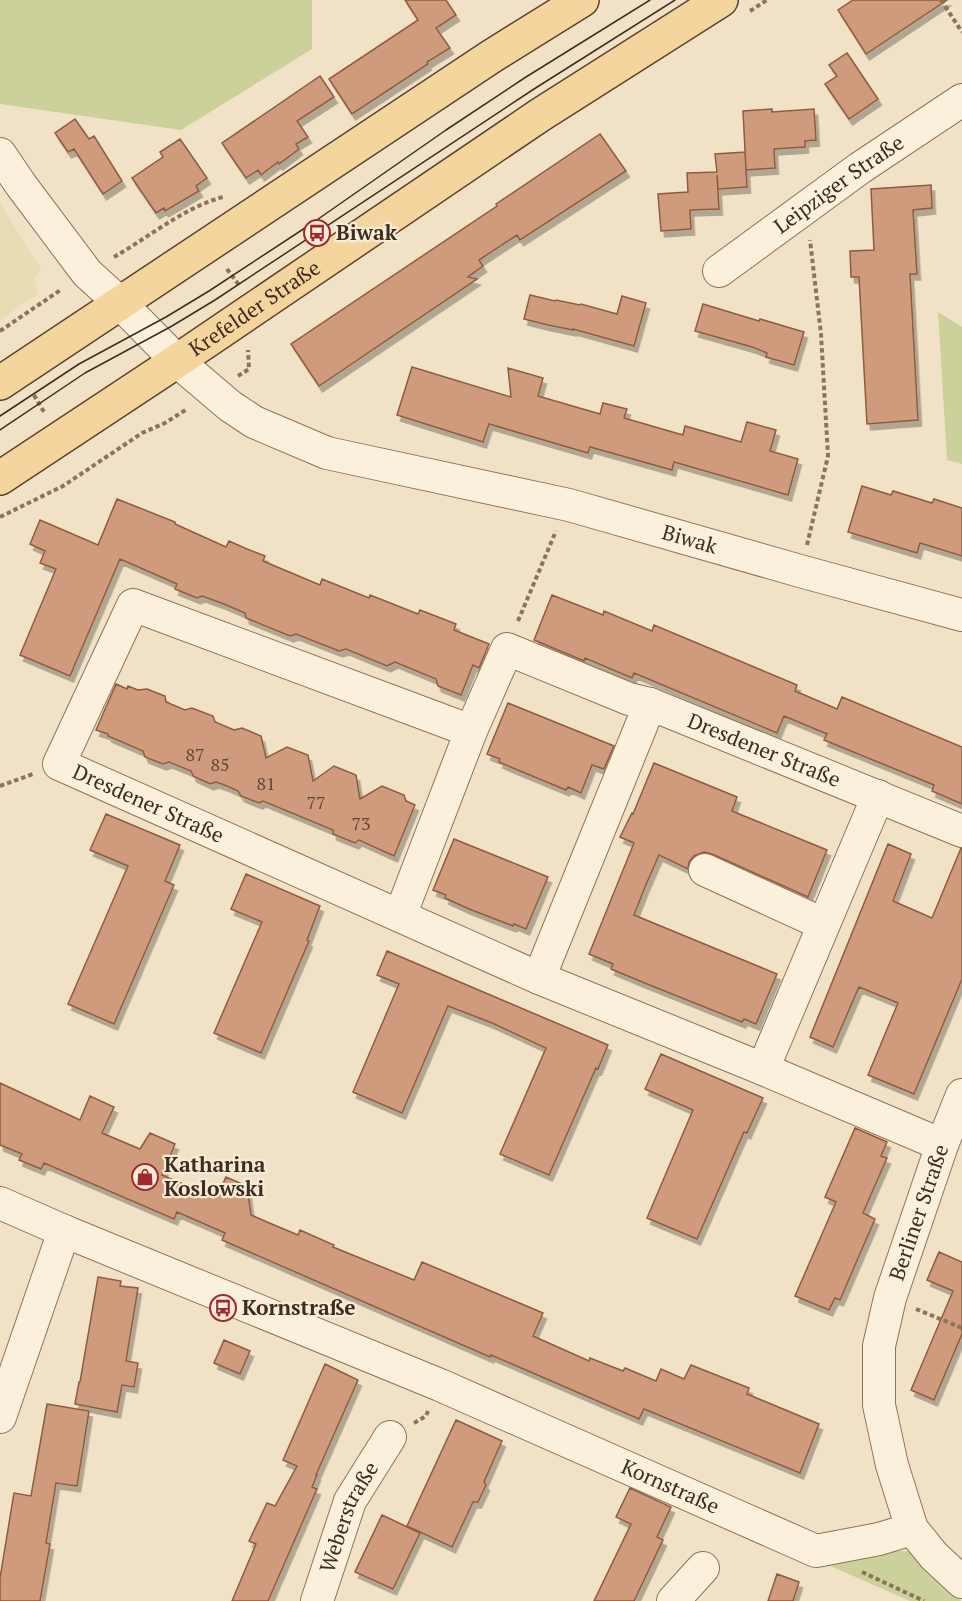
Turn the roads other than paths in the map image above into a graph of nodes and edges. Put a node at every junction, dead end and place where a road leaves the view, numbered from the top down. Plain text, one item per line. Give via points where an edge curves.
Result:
1 (582, 0) edge
2 (721, 0) edge
3 (962, 100) edge
4 (0, 154) edge
5 (719, 271) dead end
6 (120, 303) junction
7 (177, 361) junction
8 (9, 377) edge
9 (0, 478) edge
10 (962, 615) edge
11 (650, 704) junction
12 (471, 731) junction
13 (878, 796) junction
14 (962, 831) edge
15 (705, 870) dead end
16 (400, 916) junction
17 (823, 924) junction
18 (539, 978) junction
19 (764, 1069) junction
20 (962, 1095) edge
21 (942, 1145) junction
22 (0, 1203) edge
23 (64, 1231) junction
24 (0, 1417) edge
25 (390, 1437) road end
26 (912, 1529) junction
27 (703, 1568) dead end
28 (962, 1582) edge
29 (317, 1601) edge
30 (673, 1601) edge

1 - 6 main road
2 - 7 main road, Krefelder Straße via 540,115
3 - 5 street, Leipziger Straße via 860,168
4 - 6 street, Biwak via 87,273
6 - 7 street, Biwak
6 - 8 main road
7 - 9 main road, Krefelder Straße
7 - 10 street, Biwak via 254,422 327,453 569,505
11 - 12 street, Dresdener Straße via 507,649
11 - 13 street, Dresdener Straße
11 - 18 street
12 - 16 street
12 - 16 street, Dresdener Straße via 133,605 59,764
13 - 14 street, Dresdener Straße
13 - 17 street
15 - 17 street
16 - 18 street, Dresdener Straße
17 - 19 street
18 - 19 street, Dresdener Straße
19 - 21 street, Dresdener Straße
20 - 21 street, Berliner Straße
21 - 26 street, Berliner Straße via 890,1298 879,1346 879,1405
22 - 23 street, Kornstraße
23 - 24 street
23 - 26 street, Kornstraße via 440,1385 816,1551
25 - 29 street, Weberstraße via 350,1501
26 - 28 street
27 - 30 street

